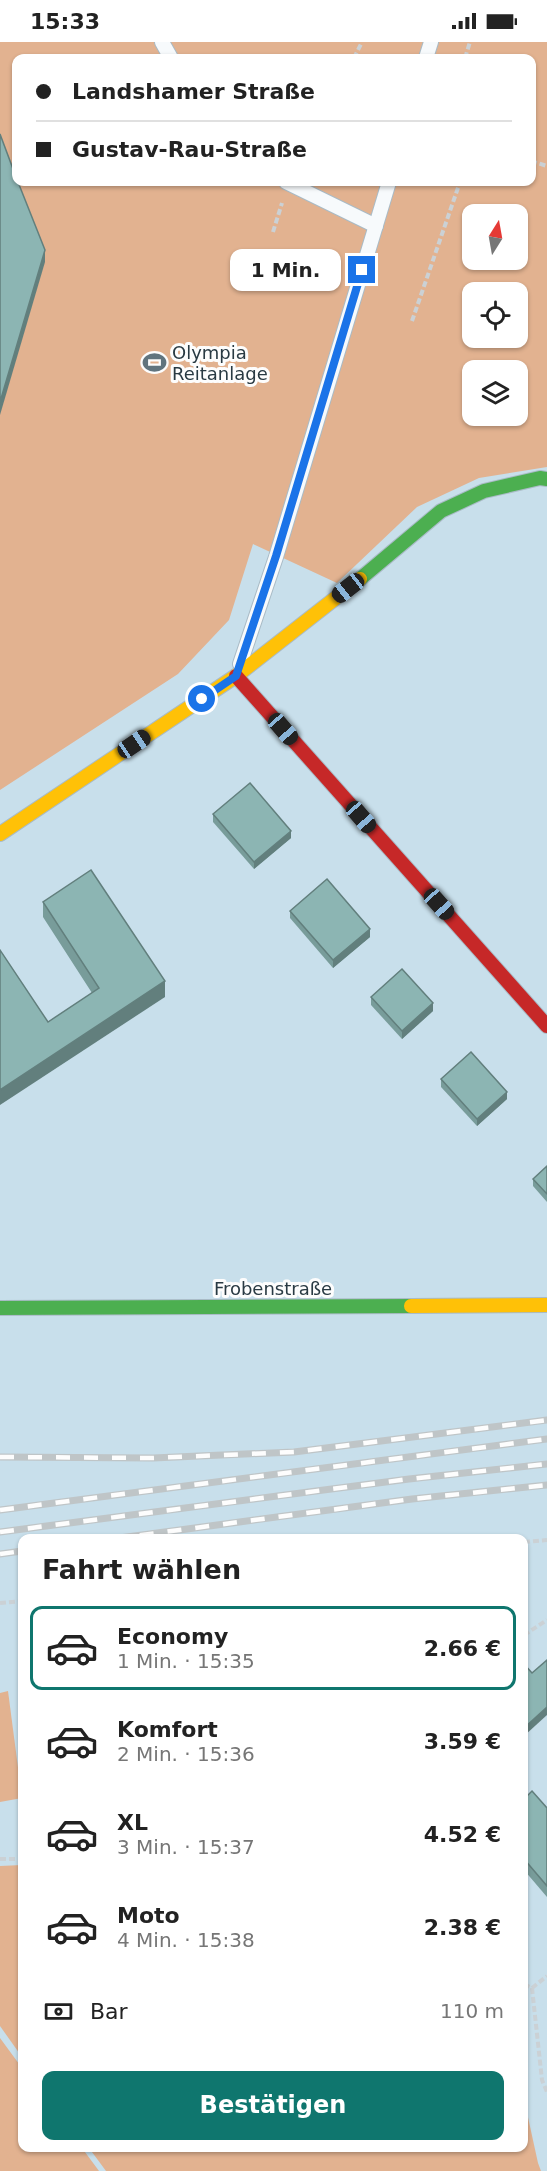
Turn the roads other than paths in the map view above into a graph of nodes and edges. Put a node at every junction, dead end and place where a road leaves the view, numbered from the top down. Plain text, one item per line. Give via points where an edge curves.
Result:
1 (296, 186) edge
2 (388, 186) edge
3 (376, 226) junction
4 (547, 479) edge
5 (236, 676) junction
6 (0, 834) edge
7 (547, 1026) edge
8 (547, 1305) edge
9 (0, 1308) edge

1 - 3 lane
2 - 3 lane
3 - 5 lane
4 - 5 street via 484,491 441,511
5 - 6 street
5 - 7 street
8 - 9 street, Frobenstraße

